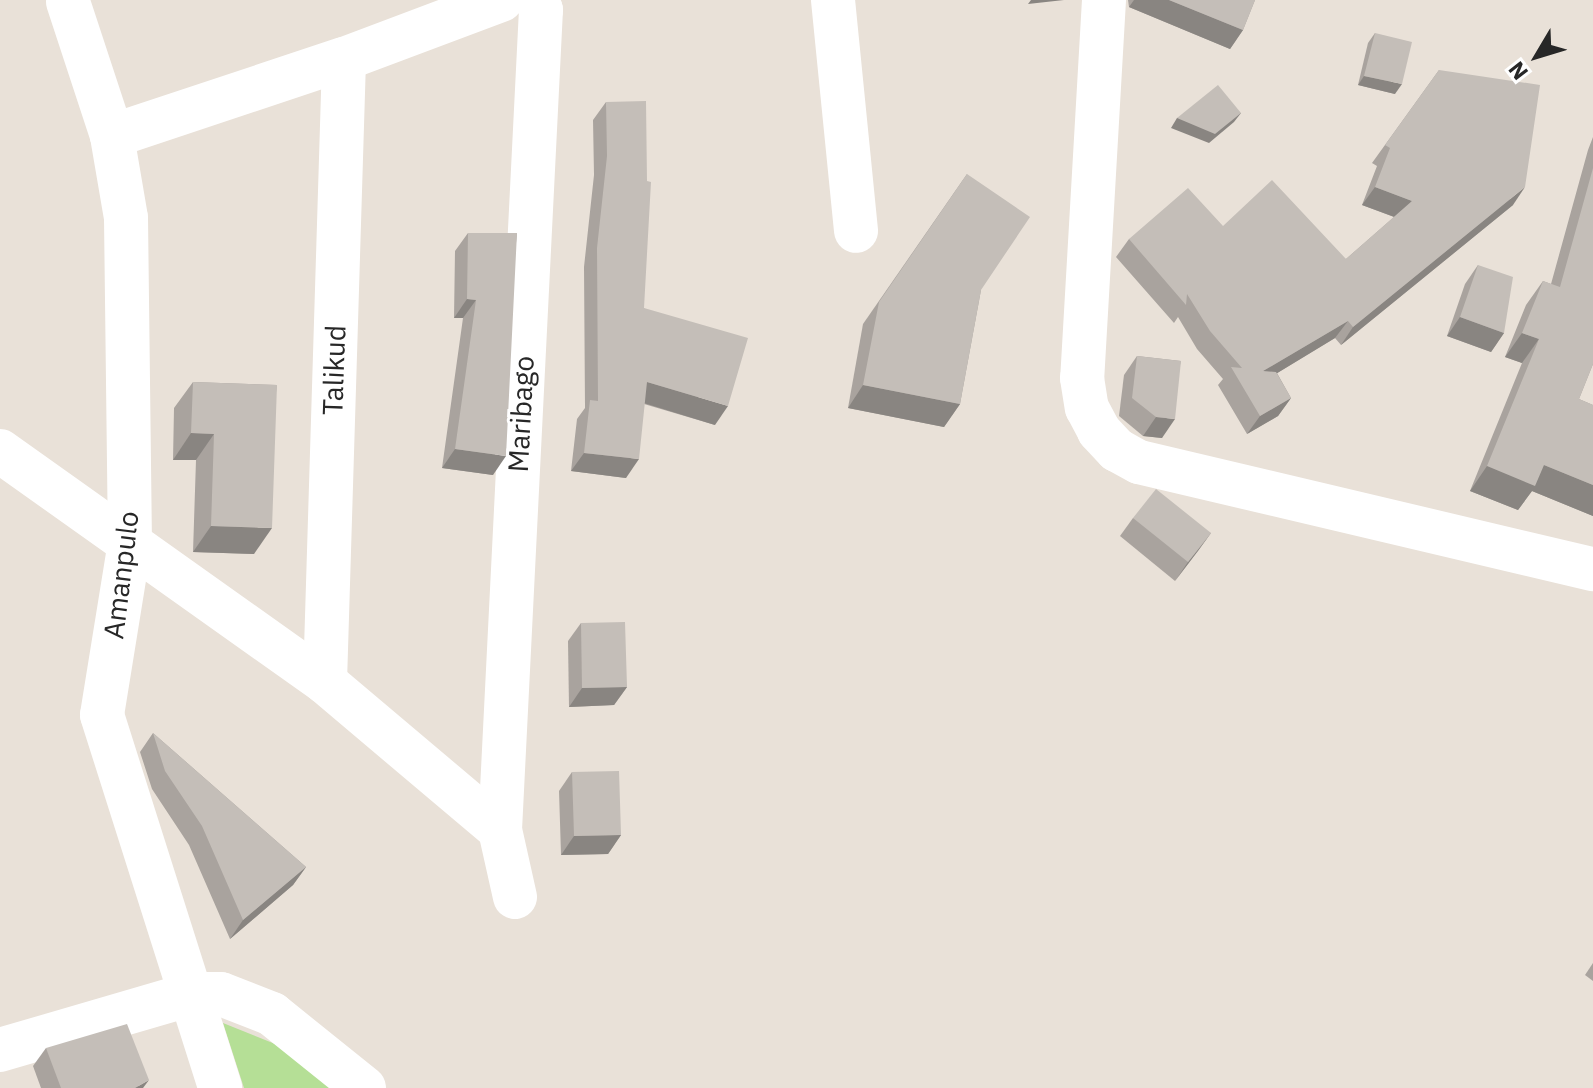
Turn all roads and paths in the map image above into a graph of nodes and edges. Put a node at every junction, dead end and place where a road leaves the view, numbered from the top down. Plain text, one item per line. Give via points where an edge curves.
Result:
1 (501, 0) edge
2 (537, 0) edge
3 (833, 0) edge
4 (1104, 0) edge
5 (68, 2) dead end
6 (344, 59) junction
7 (112, 136) junction
8 (856, 231) dead end
9 (0, 451) edge
10 (130, 542) junction
11 (1593, 569) edge
12 (325, 682) junction
13 (500, 830) junction
14 (515, 897) dead end
15 (192, 994) junction
16 (0, 1050) edge
17 (220, 1088) edge
18 (364, 1088) edge

1 - 6 street
2 - 13 street, Maribago via 541,10
3 - 8 street
4 - 11 street via 1082,378 1087,408 1099,431 1139,462
5 - 7 street, Amanpulo
6 - 7 street
6 - 12 street, Talikud
7 - 10 street, Amanpulo via 126,218
9 - 10 street
10 - 12 street
10 - 15 street, Amanpulo via 102,715
12 - 13 street
13 - 14 street, Maribago
15 - 16 street
15 - 17 street, Amanpulo
15 - 18 street via 221,994 272,1014

